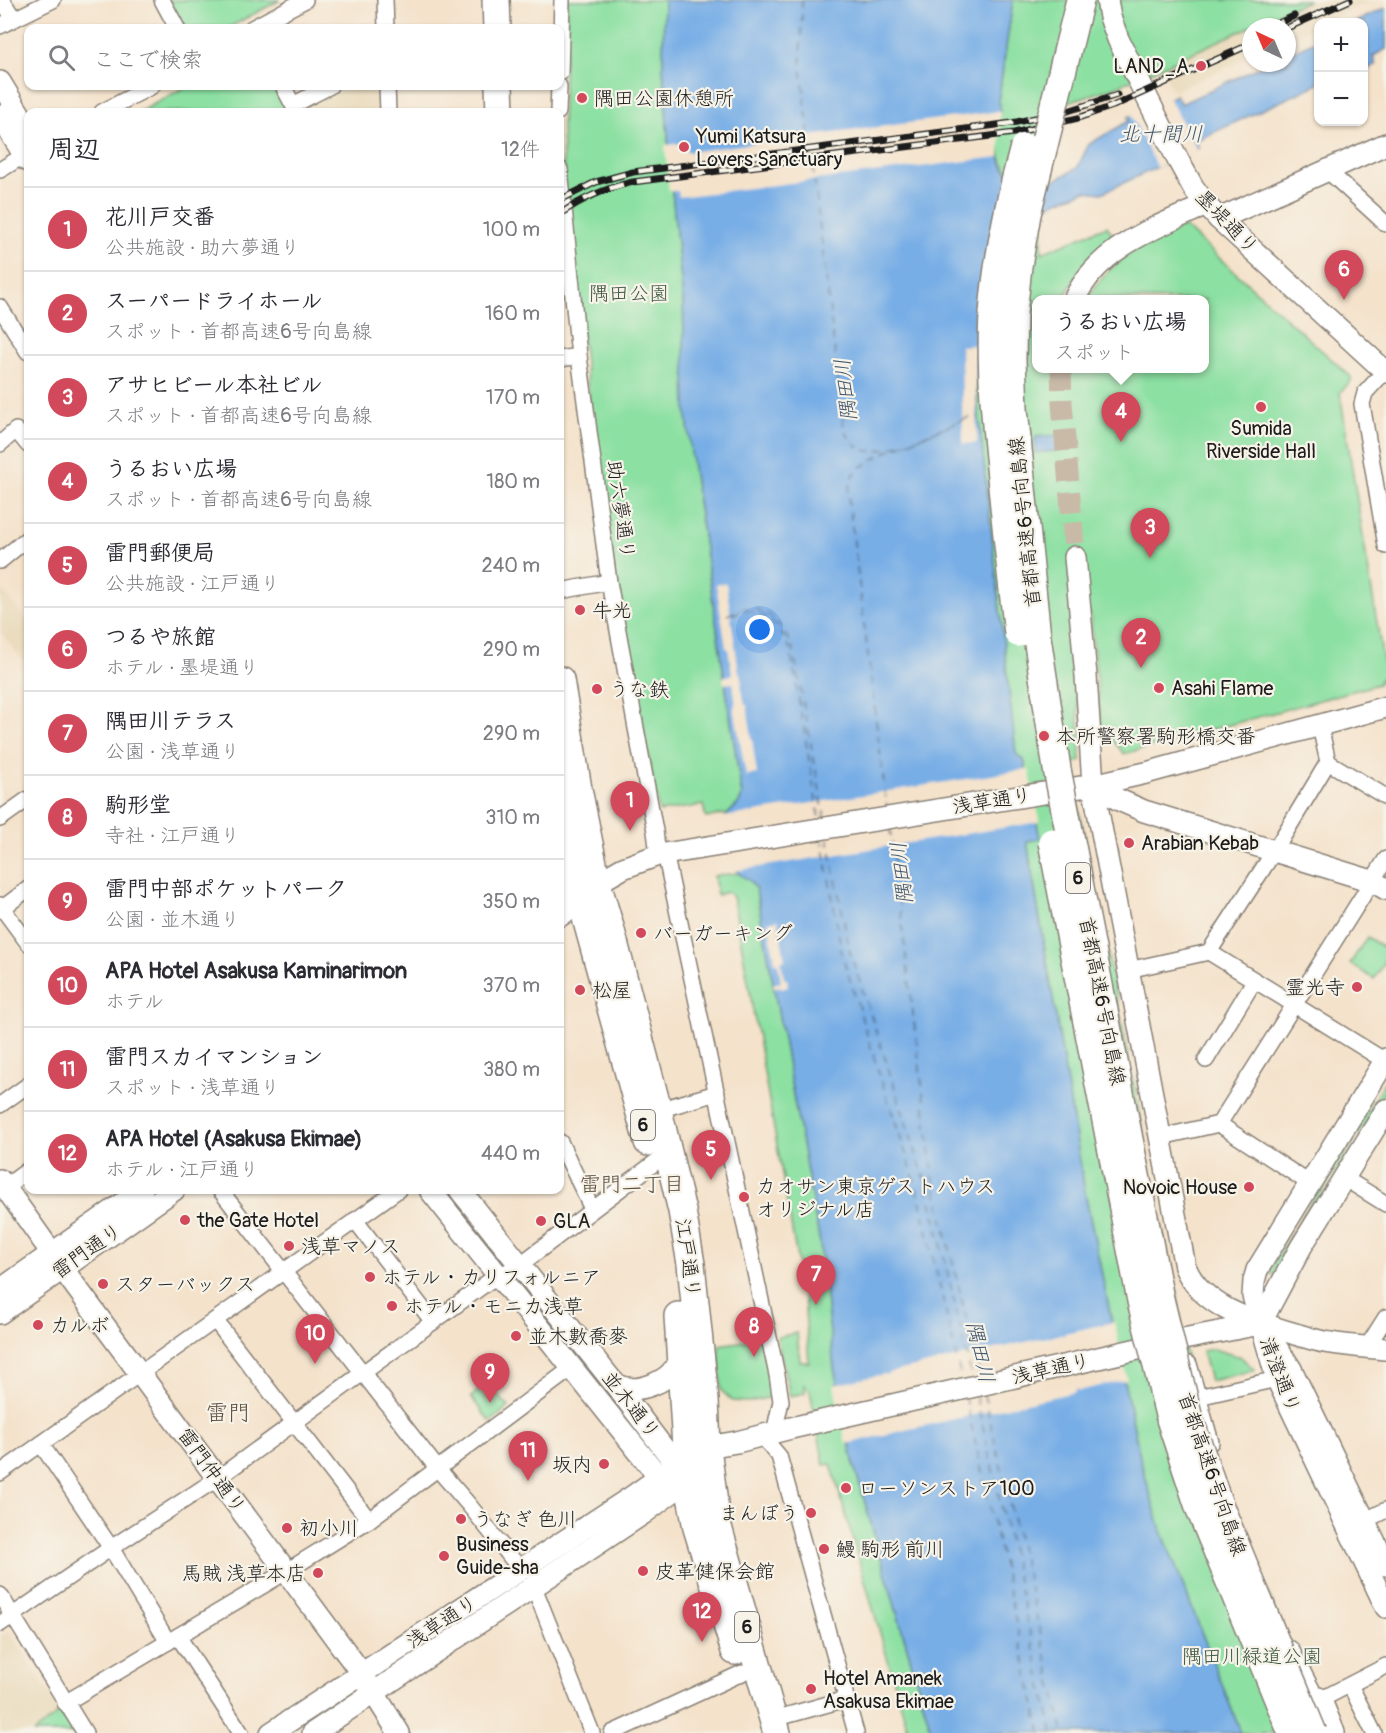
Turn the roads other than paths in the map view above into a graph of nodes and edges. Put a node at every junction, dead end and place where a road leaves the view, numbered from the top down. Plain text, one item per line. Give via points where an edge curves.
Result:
1 (2, 0) edge
2 (53, 0) edge
3 (162, 0) edge
4 (305, 0) edge
5 (385, 0) edge
6 (478, 0) edge
7 (495, 0) edge
8 (562, 0) edge
9 (1060, 0) edge
10 (1080, 0) edge
11 (1107, 0) edge
12 (7, 23) edge
13 (175, 24) edge
14 (260, 24) edge
15 (386, 24) edge
16 (480, 24) edge
17 (497, 24) edge
18 (561, 24) edge
19 (0, 82) edge
20 (147, 90) edge
21 (286, 90) edge
22 (322, 90) edge
23 (387, 90) edge
24 (482, 90) edge
25 (499, 90) edge
26 (559, 90) edge
27 (128, 107) edge
28 (388, 108) edge
29 (483, 108) edge
30 (500, 108) edge
31 (558, 108) edge
32 (0, 116) edge
33 (24, 121) edge
34 (1386, 144) edge
35 (24, 152) edge
36 (24, 158) edge
37 (0, 170) edge
38 (1328, 171) junction
39 (564, 208) edge
40 (1213, 212) junction
41 (1386, 224) edge
42 (1077, 295) edge
43 (0, 307) edge
44 (24, 346) edge
45 (579, 356) junction
46 (564, 358) edge
47 (1385, 371) edge
48 (24, 440) edge
49 (0, 444) edge
50 (24, 541) edge
51 (1386, 546) edge
52 (1075, 557) tunnel mouth
53 (0, 561) edge
54 (609, 582) junction
55 (564, 590) edge
56 (564, 704) edge
57 (1386, 707) edge
58 (1320, 726) junction
59 (1328, 762) junction
60 (1093, 785) junction
61 (1386, 797) edge
62 (24, 802) edge
63 (0, 819) edge
64 (1275, 850) junction
65 (564, 852) edge
66 (662, 854) junction
67 (1386, 859) edge
68 (1379, 885) edge
69 (24, 892) edge
70 (575, 895) edge
71 (1, 908) edge
72 (24, 938) edge
73 (1209, 952) junction
74 (1128, 970) junction
75 (1254, 981) junction
76 (1294, 1003) junction
77 (1206, 1060) dead end
78 (1385, 1060) edge
79 (24, 1088) edge
80 (717, 1093) junction
81 (0, 1105) edge
82 (658, 1110) junction
83 (1386, 1110) edge
84 (1219, 1124) junction
85 (1161, 1137) junction
86 (564, 1150) edge
87 (662, 1157) junction
88 (24, 1172) edge
89 (1344, 1178) junction
90 (2, 1183) edge
91 (1310, 1183) junction
92 (137, 1194) edge
93 (167, 1194) edge
94 (223, 1194) edge
95 (392, 1194) edge
96 (433, 1194) edge
97 (463, 1194) edge
98 (1386, 1204) edge
99 (592, 1209) junction
100 (356, 1220) junction
101 (57, 1261) junction
102 (521, 1264) junction
103 (284, 1270) junction
104 (499, 1275) junction
105 (0, 1290) edge
106 (0, 1313) edge
107 (1386, 1317) edge
108 (214, 1320) junction
109 (433, 1322) junction
110 (1260, 1324) junction
111 (1178, 1340) junction
112 (1377, 1348) edge
113 (681, 1355) junction
114 (572, 1368) junction
115 (140, 1373) junction
116 (364, 1373) junction
117 (1277, 1378) junction
118 (620, 1390) junction
119 (1198, 1397) junction
120 (609, 1414) junction
121 (294, 1424) junction
122 (768, 1434) junction
123 (41, 1444) junction
124 (437, 1468) junction
125 (685, 1469) junction
126 (0, 1473) edge
127 (218, 1478) junction
128 (1224, 1491) junction
129 (1386, 1510) edge
130 (369, 1520) junction
131 (1364, 1521) junction
132 (709, 1531) junction
133 (111, 1548) junction
134 (1386, 1565) edge
135 (521, 1570) junction
136 (286, 1571) junction
137 (534, 1587) junction
138 (0, 1595) edge
139 (1386, 1607) edge
140 (6, 1619) edge
141 (173, 1639) junction
142 (1386, 1666) edge
143 (742, 1673) junction
144 (362, 1674) junction
145 (1350, 1684) junction
146 (375, 1693) junction
147 (846, 1699) junction
148 (1318, 1701) junction
149 (65, 1703) junction
150 (770, 1728) edge
151 (85, 1733) edge
152 (241, 1733) edge
153 (271, 1733) edge
154 (313, 1733) edge
155 (399, 1733) edge
156 (592, 1733) edge
157 (612, 1733) edge
158 (856, 1733) edge
159 (1278, 1733) edge
160 (1292, 1733) edge
161 (1312, 1733) edge
162 (1331, 1733) edge
163 (1374, 1733) edge

1 - 12 street
2 - 12 street
3 - 13 street
4 - 14 street
5 - 15 street
6 - 16 highway
7 - 17 highway
8 - 18 street
9 - 160 highway, 首都高速6号向島線 / 6, bridge via 1008,211 993,313 994,411 1018,639 1038,771 1114,1167 1167,1408 1199,1507
10 - 161 highway, 首都高速6号向島線 / 6, bridge via 1027,214 1013,314 1014,409 1037,637 1057,769 1160,1299 1188,1415 1218,1502
11 - 40 main road, 墨堤通り via 1118,39 1148,100 1193,187
19 - 33 main road
20 - 27 street
21 - 22 street via 293,105
23 - 28 street
24 - 29 highway
25 - 30 highway
26 - 31 street
32 - 35 main road
34 - 38 main road
36 - 37 street
38 - 40 main road
38 - 41 street
39 - 45 street, 助六夢通り
40 - 42 main road via 1146,231 1101,263
40 - 47 main road, 墨堤通り
43 - 44 street
45 - 46 street
45 - 54 street, 助六夢通り
47 - 51 street via 1365,393 1362,404
48 - 49 street via 16,430
50 - 53 street
52 - 60 main road
54 - 55 street
54 - 66 street, 助六夢通り
56 - 70 highway, 江戸通り / 6 via 578,789
57 - 58 main road, 浅草通り
58 - 59 street
58 - 60 main road, 浅草通り
59 - 61 street
59 - 64 street
60 - 64 main road via 1144,811
60 - 66 main road, 浅草通り
60 - 74 main road
62 - 63 street
64 - 68 main road
64 - 73 street
65 - 70 highway, 江戸通り / 6
66 - 70 main road, 浅草通り via 624,868
66 - 80 street, 助六夢通り
67 - 68 street
68 - 76 street
69 - 71 street
70 - 82 highway, 江戸通り / 6 via 610,927
70 - 87 highway, 江戸通り / 6
71 - 72 street
73 - 74 street
73 - 75 street
74 - 85 main road
75 - 76 street
75 - 77 street
76 - 78 street
76 - 84 street
78 - 91 main road
79 - 81 street
80 - 82 street
80 - 122 street, 助六夢通り via 781,1394
82 - 87 highway, 江戸通り / 6
83 - 89 main road
84 - 85 street
84 - 91 street
85 - 110 main road via 1190,1278 1216,1303
86 - 99 street
87 - 99 street
87 - 113 highway, 江戸通り / 6
87 - 125 highway, 江戸通り / 6 via 682,1210 705,1400
88 - 90 street
89 - 98 street
89 - 110 main road
90 - 101 main road, 雷門仲通り
91 - 110 main road via 1257,1270 1253,1296
92 - 101 main road, 雷門通り
93 - 101 main road, 雷門通り
94 - 103 street
95 - 100 street
96 - 104 main road, 並木通り
97 - 102 main road, 並木通り
99 - 102 street
100 - 103 street
100 - 109 street
101 - 105 main road, 雷門通り
101 - 106 main road, 雷門通り
101 - 115 main road, 雷門仲通り
102 - 104 street
102 - 118 main road, 並木通り
103 - 108 street
103 - 116 street
104 - 109 street
104 - 114 main road, 並木通り
107 - 112 street
108 - 115 street
108 - 121 street
109 - 116 street
110 - 111 main road, 浅草通り
110 - 112 main road via 1329,1343
110 - 117 main road, 清澄通り
110 - 131 main road, 清澄通り via 1291,1369
111 - 119 street
111 - 122 main road, 浅草通り, bridge
113 - 118 main road via 669,1375 648,1385
113 - 125 highway, 江戸通り / 6
114 - 120 main road, 並木通り
114 - 124 street
115 - 123 street
115 - 127 main road, 雷門仲通り
116 - 121 street
116 - 124 street
117 - 119 street
117 - 139 main road, 清澄通り
118 - 120 main road via 628,1407 624,1414
118 - 125 main road, 並木通り
119 - 128 street
120 - 125 main road, 並木通り
121 - 127 street
121 - 130 street
122 - 125 main road, 浅草通り via 737,1442
122 - 147 street via 779,1456
123 - 126 street
123 - 133 street
124 - 130 street
124 - 135 street
125 - 132 highway
125 - 135 main road, 浅草通り
125 - 137 main road, 浅草通り via 644,1513
127 - 133 street
127 - 136 main road, 雷門仲通り
128 - 148 street via 1247,1557
128 - 159 highway via 1234,1604
129 - 131 street
130 - 136 street
131 - 134 main road, 清澄通り
132 - 143 highway, 6
132 - 150 highway, 6
133 - 140 street
133 - 141 street
135 - 144 main road, 浅草通り
136 - 141 street
136 - 144 main road, 雷門仲通り
137 - 146 main road, 浅草通り
137 - 156 street
138 - 140 street
140 - 149 street
141 - 149 street
141 - 152 street
142 - 145 street
143 - 150 highway, 6
143 - 157 street
144 - 146 main road, 雷門仲通り
144 - 153 main road, 浅草通り
145 - 148 street
145 - 163 street
146 - 154 main road, 浅草通り
146 - 155 main road, 雷門仲通り
147 - 150 street
147 - 158 street
148 - 162 highway
149 - 151 street

